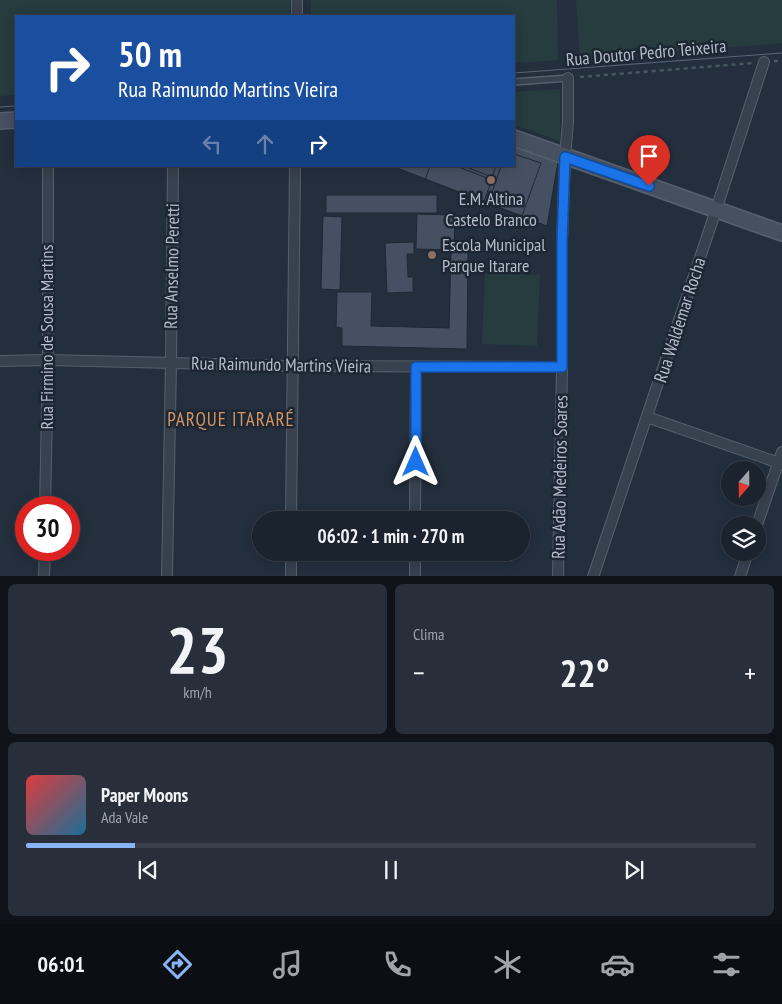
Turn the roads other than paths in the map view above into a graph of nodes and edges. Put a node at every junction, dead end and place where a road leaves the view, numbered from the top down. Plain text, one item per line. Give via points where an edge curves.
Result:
1 (297, 0) edge
2 (297, 15) edge
3 (764, 62) road end
4 (568, 78) joint
5 (515, 82) edge
6 (15, 120) edge
7 (0, 121) edge
8 (515, 138) edge
9 (565, 157) junction
10 (48, 167) edge
11 (174, 167) edge
12 (295, 167) edge
13 (716, 210) junction
14 (782, 234) edge
15 (0, 360) edge
16 (48, 360) junction
17 (171, 363) junction
18 (292, 366) junction
19 (416, 367) junction
20 (562, 367) junction
21 (647, 417) junction
22 (781, 459) edge
23 (45, 496) edge
24 (291, 511) edge
25 (415, 511) edge
26 (760, 516) edge
27 (45, 561) edge
28 (291, 561) edge
29 (415, 561) edge
30 (745, 561) edge
31 (44, 576) edge
32 (167, 576) edge
33 (291, 576) edge
34 (415, 576) edge
35 (558, 576) edge
36 (593, 576) edge
37 (740, 576) edge

1 - 2 street
3 - 13 street, Rua Waldemar Rocha
4 - 5 lane, Rua Doutor Pedro Teixeira
4 - 9 street, Rua Adão Medeiros Soares
6 - 7 main road
8 - 9 main road
9 - 13 main road
9 - 20 street, Rua Adão Medeiros Soares
10 - 16 street, Rua Firmino de Sousa Martins
11 - 17 street, Rua Anselmo Peretti
12 - 18 street
13 - 14 main road
13 - 21 street, Rua Waldemar Rocha
15 - 16 street, Rua Raimundo Martins Vieira
16 - 17 street, Rua Raimundo Martins Vieira
16 - 23 street, Rua Firmino de Sousa Martins
17 - 18 street, Rua Raimundo Martins Vieira
17 - 32 street, Rua Anselmo Peretti
18 - 19 street, Rua Raimundo Martins Vieira
18 - 24 street
19 - 20 street, Rua Raimundo Martins Vieira
19 - 25 street
20 - 35 street, Rua Adão Medeiros Soares
21 - 22 street
21 - 36 street, Rua Waldemar Rocha
22 - 26 street
27 - 31 street
28 - 33 street
29 - 34 street
30 - 37 street

